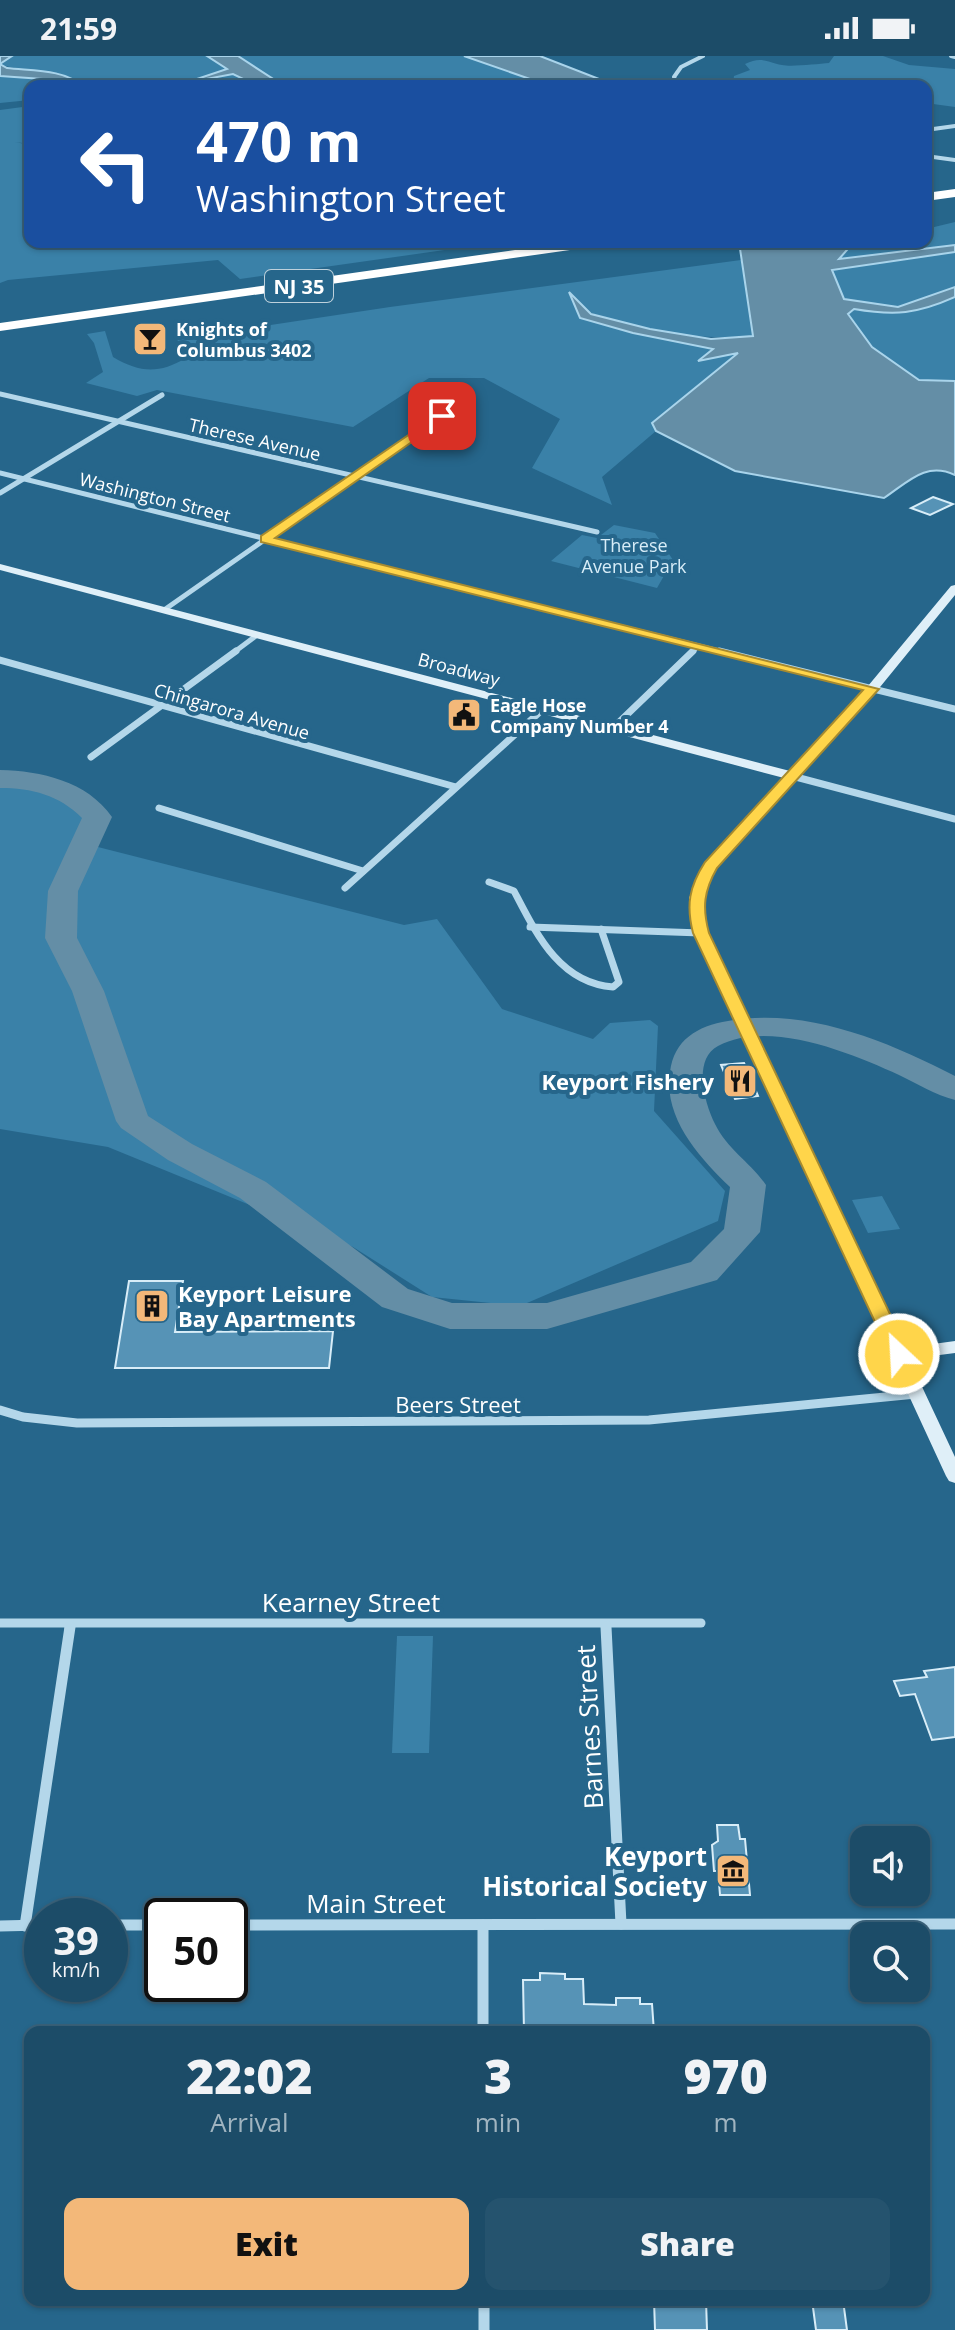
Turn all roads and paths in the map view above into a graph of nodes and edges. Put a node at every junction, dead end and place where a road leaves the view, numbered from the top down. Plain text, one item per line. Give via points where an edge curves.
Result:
1 (703, 56) edge
2 (674, 80) edge
3 (955, 126) edge
4 (932, 129) edge
5 (932, 157) edge
6 (955, 160) edge
7 (955, 191) edge
8 (932, 193) edge
9 (516, 248) edge
10 (556, 248) edge
11 (0, 320) edge
12 (0, 327) edge
13 (0, 394) edge
14 (162, 395) dead end
15 (459, 404) dead end
16 (119, 422) junction
17 (0, 473) edge
18 (356, 476) junction
19 (23, 479) junction
20 (0, 493) edge
21 (597, 532) dead end
22 (265, 539) junction
23 (0, 567) edge
24 (955, 588) edge
25 (164, 610) junction
26 (257, 635) junction
27 (698, 646) junction
28 (0, 660) edge
29 (872, 689) junction
30 (162, 705) junction
31 (955, 709) edge
32 (542, 710) junction
33 (613, 728) junction
34 (91, 757) dead end
35 (792, 776) junction
36 (456, 787) junction
37 (159, 808) dead end
38 (954, 817) edge
39 (363, 871) junction
40 (489, 882) dead end
41 (345, 888) dead end
42 (530, 927) junction
43 (601, 929) junction
44 (701, 933) junction
45 (955, 1347) edge
46 (899, 1354) junction
47 (916, 1394) junction
48 (0, 1410) edge
49 (955, 1476) edge
50 (0, 1623) edge
51 (701, 1623) dead end
52 (70, 1624) junction
53 (606, 1624) junction
54 (29, 1898) edge
55 (621, 1924) junction
56 (955, 1924) edge
57 (248, 1925) edge
58 (483, 1925) junction
59 (0, 1926) edge
60 (24, 1926) edge
61 (483, 2026) edge
62 (484, 2306) edge
63 (484, 2330) edge

1 - 2 street via 677,70
3 - 4 street
5 - 6 street
7 - 8 highway
9 - 11 highway, NJ 35
10 - 12 highway, NJ 35
13 - 16 street, Therese Avenue
14 - 16 street
15 - 18 street
16 - 18 street, Therese Avenue
16 - 19 street
17 - 19 street, Washington Street
18 - 21 street, Therese Avenue
18 - 22 street
19 - 20 street
19 - 22 street, Washington Street
22 - 25 street
22 - 27 street, Washington Street
23 - 25 main road, Broadway
24 - 29 main road
25 - 26 main road, Broadway
26 - 30 street
26 - 32 main road, Broadway
27 - 29 street, Washington Street
27 - 33 street
28 - 30 street, Chingarora Avenue
29 - 31 street, Washington Street
29 - 35 main road
30 - 34 street
30 - 36 street, Chingarora Avenue
32 - 33 main road, Broadway
32 - 36 street
33 - 35 main road, Broadway
35 - 38 street, Broadway
35 - 44 main road via 701,879 695,905
36 - 39 street
37 - 39 street
39 - 41 street
40 - 42 street via 514,891
42 - 43 street
42 - 43 street via 566,970 613,987 619,982
43 - 44 street
44 - 46 main road
45 - 46 main road
46 - 47 main road
47 - 48 street, Beers Street via 717,1416 583,1422 77,1423
47 - 49 main road
50 - 52 street, Kearney Street
51 - 53 street, Kearney Street
52 - 53 street, Kearney Street
52 - 54 street
53 - 55 street, Barnes Street
55 - 56 street, Main Street
55 - 58 street, Main Street
57 - 58 street, Main Street
58 - 61 street
59 - 60 street
62 - 63 street

